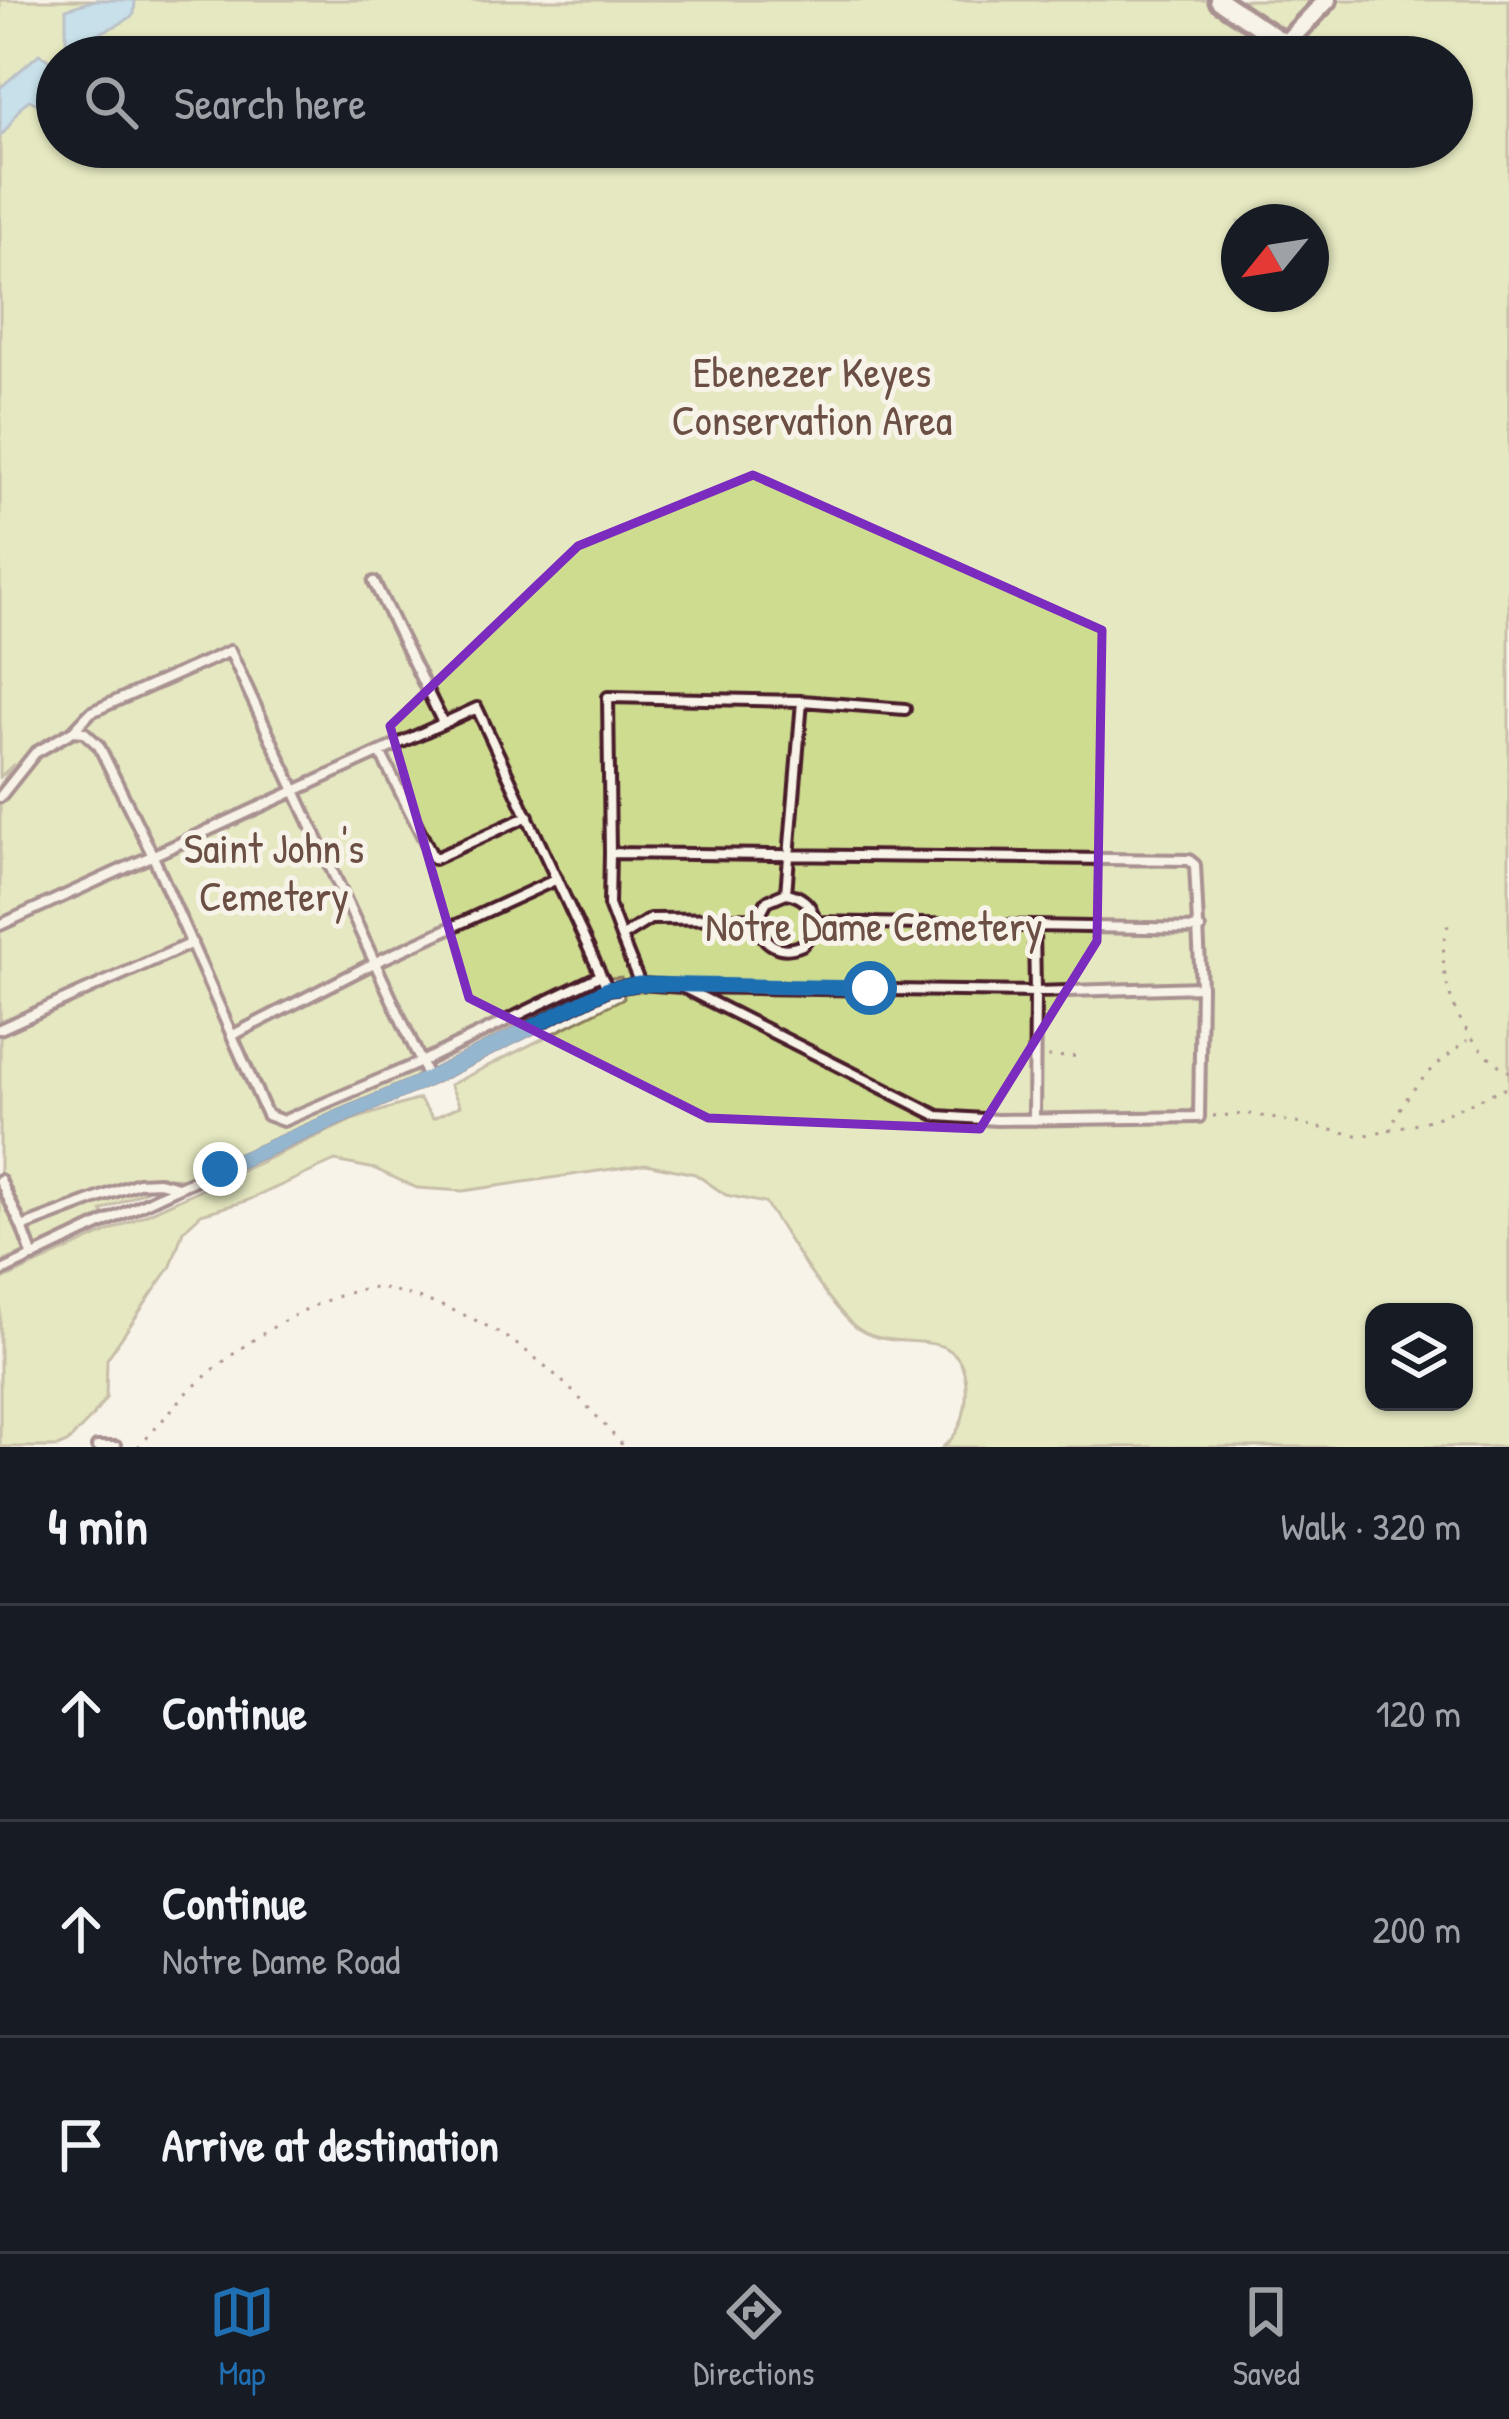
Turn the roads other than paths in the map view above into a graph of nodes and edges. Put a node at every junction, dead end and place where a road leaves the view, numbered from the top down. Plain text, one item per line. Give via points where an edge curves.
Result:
1 (1219, 0) edge
2 (1327, 0) edge
3 (1273, 36) edge
4 (1293, 36) edge
5 (374, 582) dead end
6 (802, 700) junction
7 (905, 709) dead end
8 (443, 723) junction
9 (73, 731) junction
10 (380, 752) junction
11 (296, 792) junction
12 (0, 797) edge
13 (528, 816) junction
14 (610, 853) junction
15 (152, 854) junction
16 (788, 855) junction
17 (557, 879) junction
18 (786, 893) junction
19 (758, 918) junction
20 (815, 922) junction
21 (0, 925) edge
22 (1034, 926) junction
23 (1200, 929) junction
24 (621, 937) junction
25 (191, 943) junction
26 (376, 962) junction
27 (601, 975) junction
28 (640, 984) junction
29 (682, 987) junction
30 (1201, 987) junction
31 (608, 989) junction
32 (1035, 992) junction
33 (0, 1029) edge
34 (232, 1035) junction
35 (421, 1062) junction
36 (428, 1079) junction
37 (1034, 1120) junction
38 (0, 1180) edge
39 (179, 1187) junction
40 (22, 1227) junction
41 (33, 1257) junction
42 (0, 1272) edge
43 (97, 1447) edge
44 (116, 1447) edge

1 - 3 street
2 - 4 street
5 - 8 lane
6 - 7 lane
6 - 14 lane via 608,697
6 - 16 lane
8 - 10 lane
8 - 13 lane via 477,708
9 - 11 lane via 91,712 230,650
9 - 12 lane via 35,753
9 - 15 lane via 99,746
10 - 11 lane
10 - 13 lane via 434,859
11 - 15 lane
11 - 26 lane
13 - 17 lane
14 - 16 lane
14 - 24 lane via 609,905
15 - 21 lane
15 - 25 lane
16 - 18 lane
16 - 23 lane via 1189,860 1197,871
17 - 26 lane
17 - 27 lane
18 - 19 lane via 766,901
18 - 20 lane via 803,899
19 - 20 lane via 761,934 781,949 802,945
19 - 24 lane via 650,919
20 - 22 lane
22 - 23 lane
22 - 32 lane
23 - 30 lane
24 - 28 lane
25 - 33 lane
25 - 34 lane
26 - 34 lane
26 - 35 lane
27 - 31 lane
27 - 35 lane
28 - 29 lane
28 - 31 lane
29 - 32 lane
29 - 37 lane via 938,1116
30 - 32 lane
30 - 37 lane via 1199,1117
31 - 36 lane
32 - 37 lane
34 - 35 lane via 259,1103 277,1121
35 - 36 lane
36 - 39 lane
38 - 40 lane
39 - 40 lane via 138,1183
39 - 41 lane
40 - 41 lane
41 - 42 lane
43 - 44 lane

